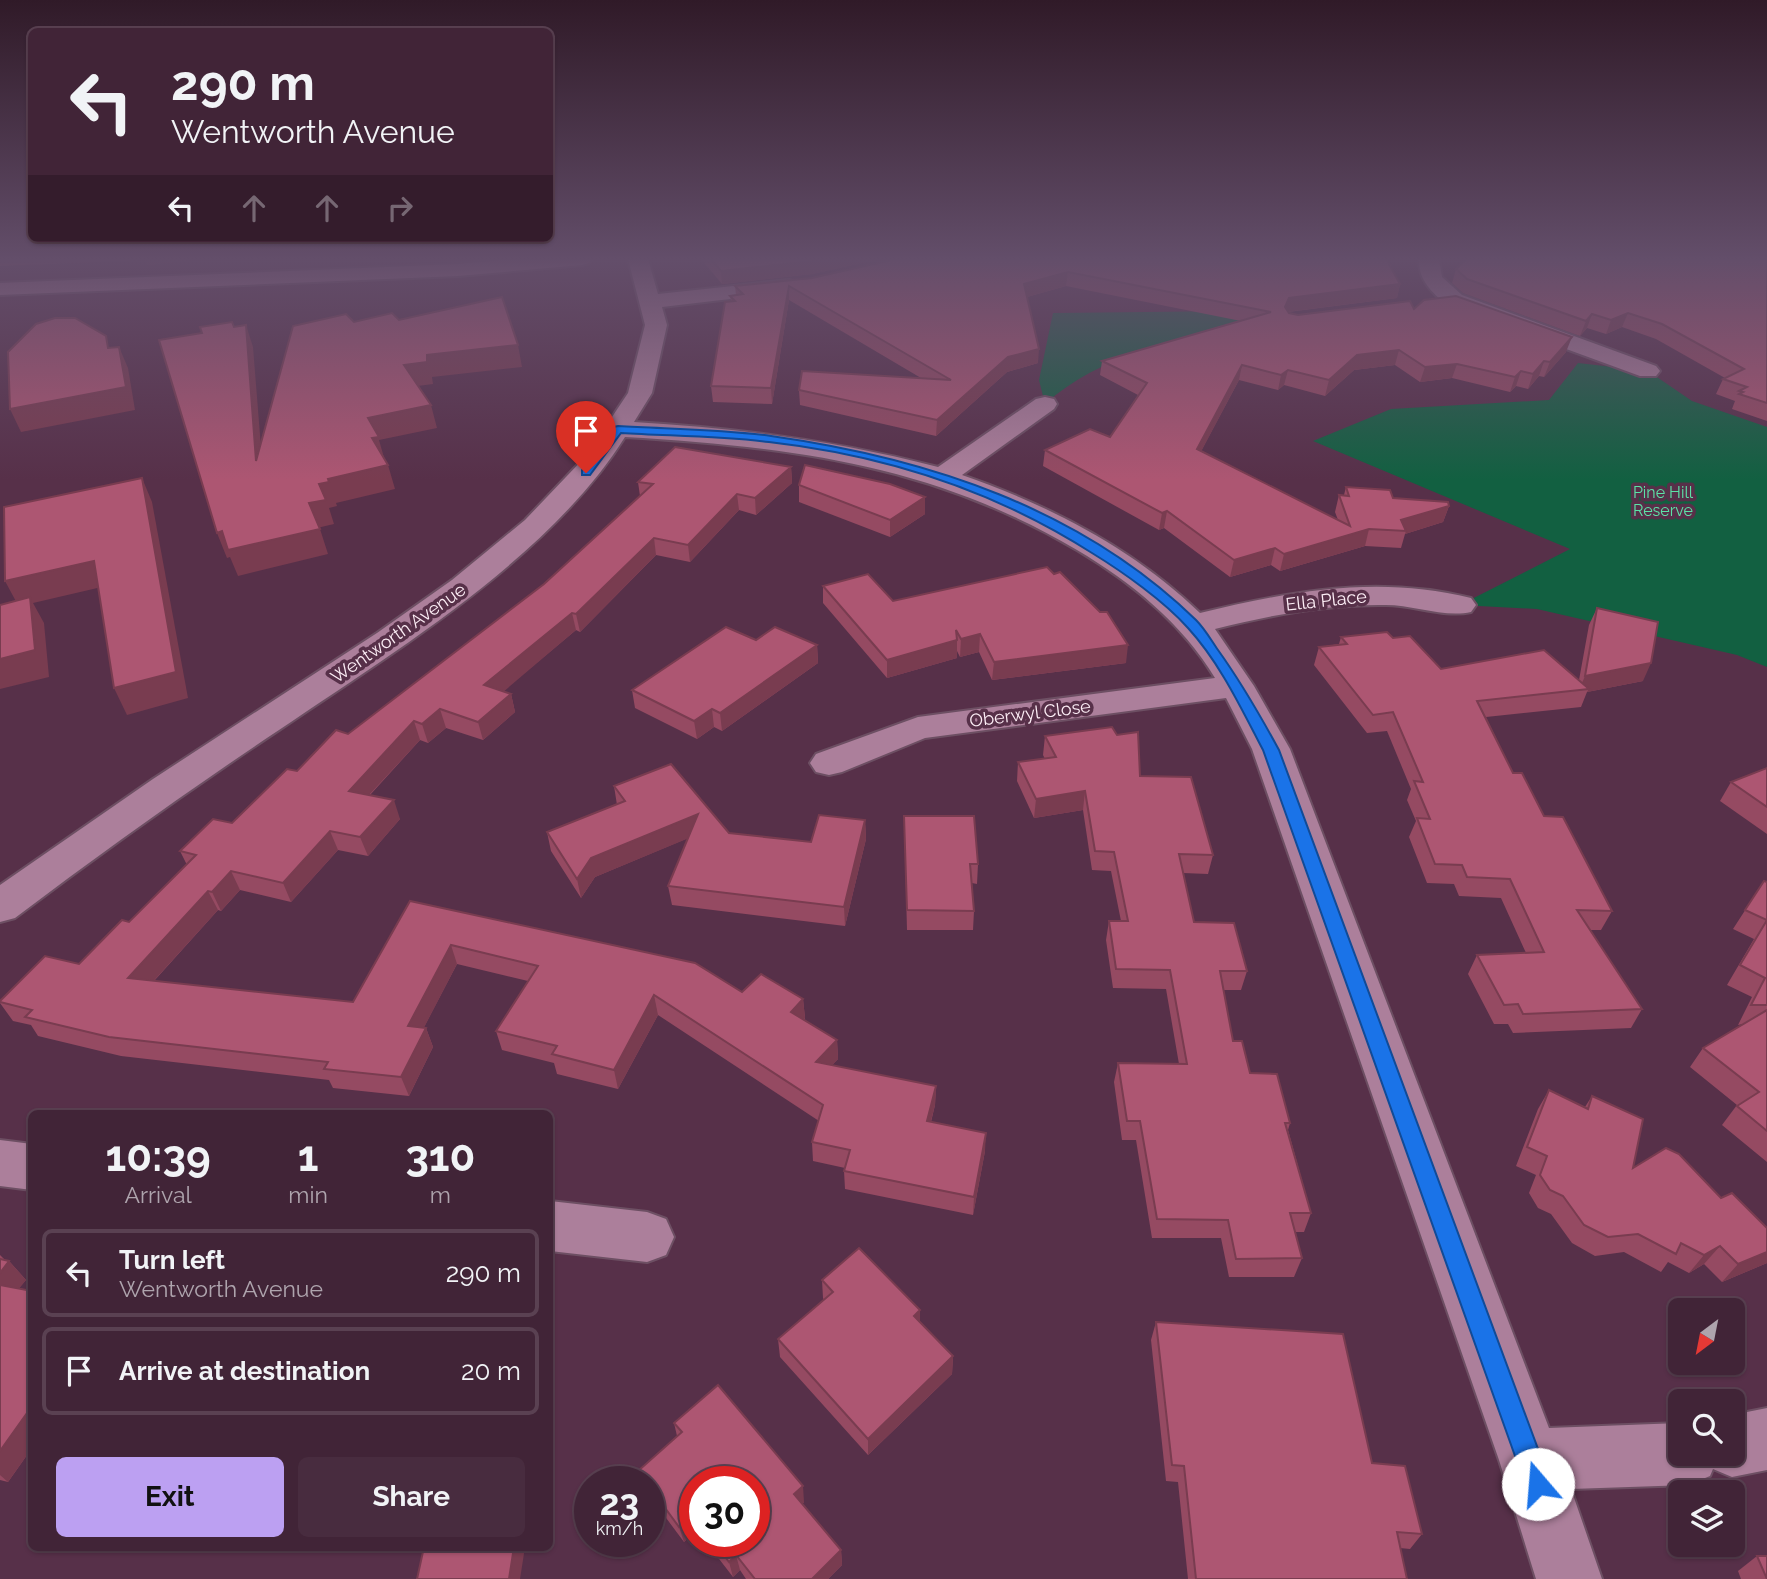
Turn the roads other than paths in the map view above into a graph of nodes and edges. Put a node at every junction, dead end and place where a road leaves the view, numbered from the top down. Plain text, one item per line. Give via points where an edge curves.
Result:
1 (655, 333) edge
2 (1539, 333) edge
3 (1648, 371) dead end
4 (1045, 404) dead end
5 (618, 429) junction
6 (943, 476) junction
7 (1460, 605) dead end
8 (1193, 625) junction
9 (1237, 686) junction
10 (829, 763) dead end
11 (0, 907) edge
12 (0, 1163) edge
13 (28, 1166) edge
14 (553, 1226) edge
15 (647, 1237) dead end
16 (1767, 1439) edge
17 (1745, 1443) edge
18 (1668, 1455) edge
19 (1530, 1460) junction
20 (1569, 1579) edge

1 - 5 street, Wentworth Avenue via 646,376
2 - 3 street
4 - 6 street
5 - 6 street via 717,433 815,445
5 - 11 street, Wentworth Avenue via 561,501 455,594
6 - 8 street via 1023,508 1088,543 1153,588
7 - 8 street, Ella Place via 1406,596 1346,596 1284,604
8 - 9 street
9 - 10 street, Oberwyl Close via 918,728
9 - 19 street via 1271,750 1298,818
12 - 13 street
14 - 15 street
16 - 17 street
18 - 19 street
19 - 20 street

